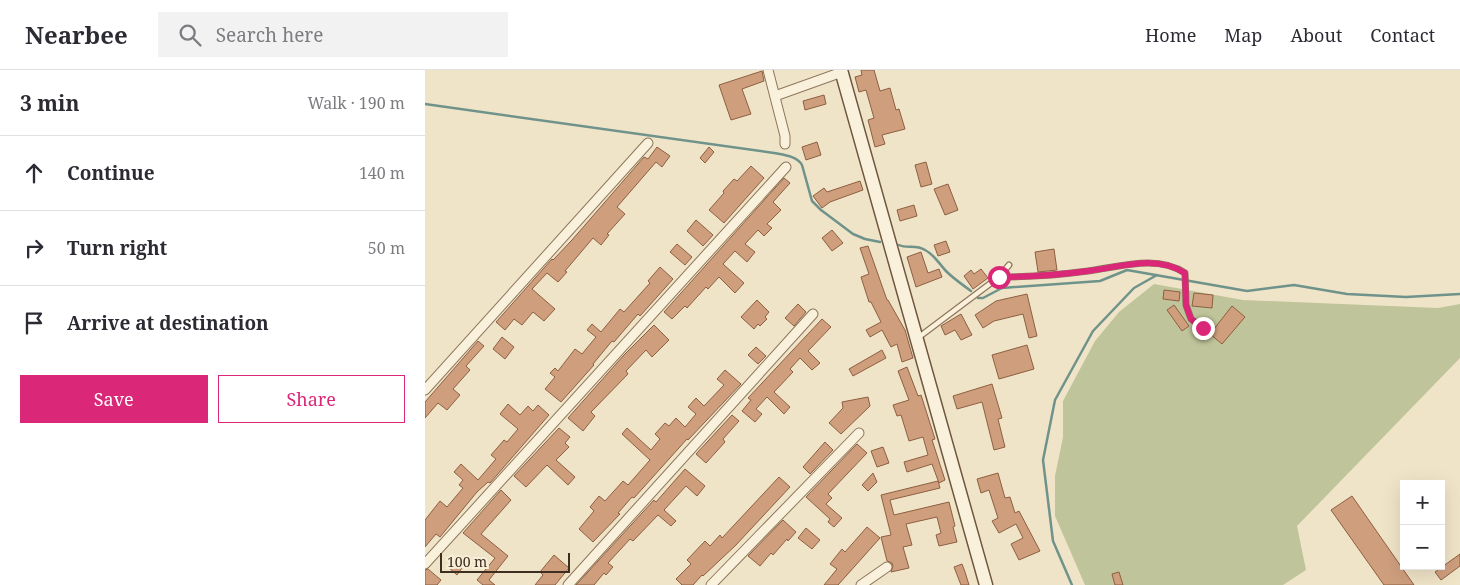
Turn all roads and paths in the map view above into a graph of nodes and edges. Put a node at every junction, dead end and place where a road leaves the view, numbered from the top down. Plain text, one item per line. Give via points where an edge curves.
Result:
1 (768, 70) edge
2 (841, 71) edge
3 (775, 96) junction
4 (648, 143) dead end
5 (785, 144) dead end
6 (786, 167) dead end
7 (1009, 264) dead end
8 (999, 277) junction
9 (813, 314) dead end
10 (1203, 328) dead end
11 (916, 340) junction
12 (425, 390) edge
13 (859, 433) dead end
14 (425, 564) edge
15 (887, 567) dead end
16 (568, 585) edge
17 (711, 585) edge
18 (861, 585) edge
19 (986, 585) edge

1 - 3 street
2 - 3 street
2 - 11 main road
3 - 5 street
4 - 12 street
6 - 14 street
7 - 8 lane
8 - 10 lane via 1034,277 1126,264 1163,264 1185,273 1186,305 1191,319
8 - 11 lane
9 - 16 street
11 - 19 main road
13 - 17 street
15 - 18 street

